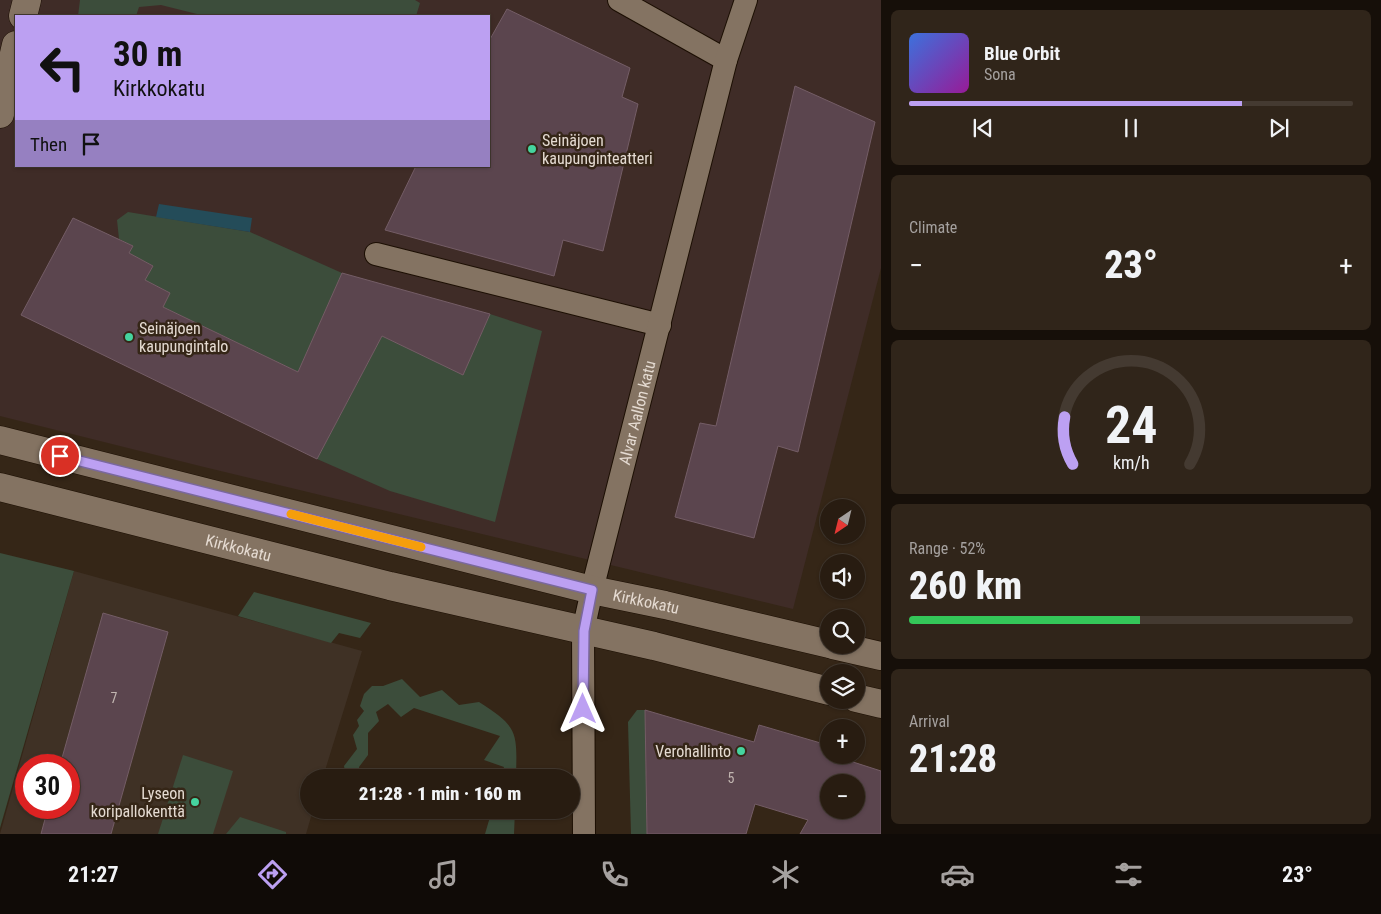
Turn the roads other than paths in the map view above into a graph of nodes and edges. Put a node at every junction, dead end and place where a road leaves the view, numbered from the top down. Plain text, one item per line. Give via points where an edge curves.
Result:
1 (27, 0) edge
2 (619, 0) edge
3 (746, 0) edge
4 (23, 15) edge
5 (15, 49) edge
6 (726, 60) junction
7 (0, 114) edge
8 (376, 254) dead end
9 (660, 325) junction
10 (0, 440) edge
11 (0, 487) edge
12 (592, 590) junction
13 (584, 631) junction
14 (820, 642) edge
15 (865, 652) edge
16 (881, 656) edge
17 (820, 689) edge
18 (865, 700) edge
19 (881, 704) edge
20 (584, 834) edge

1 - 4 main road
2 - 6 street
3 - 6 street, Alvar Aallon katu
5 - 7 main road
6 - 9 street, Alvar Aallon katu
8 - 9 street
9 - 12 street, Alvar Aallon katu
10 - 12 main road, Kirkkokatu
11 - 13 main road, Kirkkokatu via 390,586
12 - 13 street, Alvar Aallon katu
12 - 14 main road, Kirkkokatu
13 - 17 main road, Kirkkokatu
13 - 20 street, Alvar Aallon katu
15 - 16 main road
18 - 19 main road

